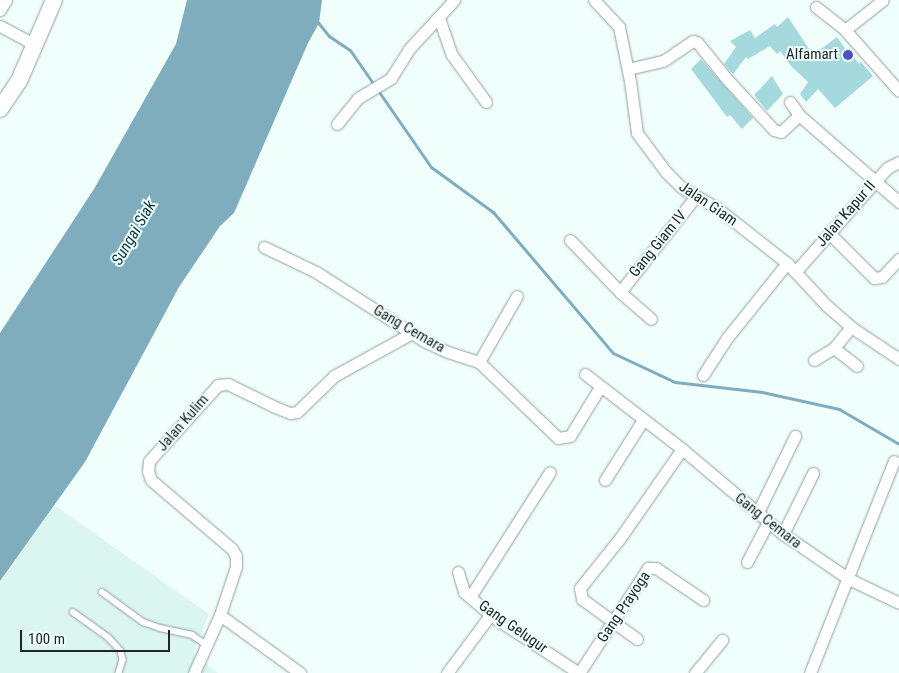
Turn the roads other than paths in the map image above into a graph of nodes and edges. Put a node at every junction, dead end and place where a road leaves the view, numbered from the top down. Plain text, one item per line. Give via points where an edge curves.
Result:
1 (6, 0) edge
2 (54, 0) edge
3 (454, 0) edge
4 (594, 0) edge
5 (883, 0) edge
6 (816, 7) dead end
7 (0, 10) edge
8 (440, 18) junction
9 (0, 26) edge
10 (845, 30) junction
11 (35, 44) junction
12 (628, 69) junction
13 (899, 91) edge
14 (486, 102) dead end
15 (790, 102) dead end
16 (0, 108) edge
17 (799, 114) junction
18 (337, 124) dead end
19 (899, 162) edge
20 (875, 181) junction
21 (696, 196) junction
22 (899, 202) edge
23 (829, 233) junction
24 (570, 240) dead end
25 (264, 247) dead end
26 (899, 259) edge
27 (792, 267) junction
28 (620, 292) junction
29 (517, 296) dead end
30 (651, 320) dead end
31 (851, 327) junction
32 (412, 333) junction
33 (834, 348) junction
34 (899, 359) edge
35 (814, 360) dead end
36 (479, 362) junction
37 (857, 366) dead end
38 (585, 374) dead end
39 (703, 375) dead end
40 (600, 387) junction
41 (644, 420) junction
42 (795, 436) dead end
43 (682, 449) junction
44 (894, 461) dead end
45 (550, 472) dead end
46 (813, 473) dead end
47 (605, 480) dead end
48 (757, 514) junction
49 (768, 522) junction
50 (783, 534) junction
51 (747, 562) dead end
52 (458, 572) dead end
53 (849, 579) junction
54 (102, 592) dead end
55 (470, 596) junction
56 (704, 600) dead end
57 (899, 603) edge
58 (73, 612) dead end
59 (490, 615) junction
60 (220, 616) junction
61 (613, 622) junction
62 (637, 639) dead end
63 (722, 640) dead end
64 (207, 645) junction
65 (119, 673) edge
66 (194, 673) edge
67 (300, 673) edge
68 (447, 673) edge
69 (579, 673) edge
70 (695, 673) edge
71 (810, 673) edge

1 - 7 street
2 - 11 main road
3 - 8 street
4 - 12 street, Jalan Giam via 619,27
5 - 10 street
6 - 10 street
8 - 14 street via 452,55
8 - 18 street via 409,49 391,78 358,98
9 - 11 street
10 - 13 street
11 - 16 main road via 19,80
12 - 17 street via 660,62 693,41 698,42 774,130 781,132
12 - 21 street, Jalan Giam via 635,127 640,139 674,181
15 - 17 street
17 - 20 street
19 - 20 street, Jalan Kapur II via 890,165
20 - 22 street
20 - 23 street, Jalan Kapur II
21 - 27 street, Jalan Giam via 717,208
21 - 28 street, Gang Giam IV
23 - 26 street via 874,278 882,277
23 - 27 street, Jalan Kapur II
24 - 28 street, Gang Giam IV
25 - 32 street, Gang Cemara via 316,272
27 - 31 street, Jalan Giam
27 - 39 street, Jalan Kapur II via 727,338
28 - 30 street, Gang Giam IV
29 - 36 street
31 - 33 street
31 - 34 street, Jalan Giam
32 - 36 street, Gang Cemara via 442,349
32 - 60 street, Jalan Kulim via 334,376 297,412 275,408 228,384 218,385 149,461 150,480 232,549 236,556 236,567
33 - 35 street
33 - 37 street
36 - 40 street, Gang Cemara via 558,438 570,436
38 - 40 street, Gang Cemara
40 - 41 street, Gang Cemara
41 - 43 street, Gang Cemara
41 - 47 street
42 - 48 street
43 - 48 street, Gang Cemara
43 - 61 street via 620,538 580,588 582,599
44 - 53 street
45 - 55 street
46 - 50 street
48 - 49 street, Gang Cemara
49 - 50 street, Gang Cemara
49 - 51 street
50 - 53 street, Gang Cemara
52 - 55 street, Gang Gelugur via 462,588
53 - 57 street, Gang Cemara
53 - 71 street
54 - 64 lane via 143,622 192,635
55 - 59 street, Gang Gelugur
56 - 61 street, Gang Prayoga via 651,567 645,570
58 - 65 lane via 108,637 121,651 123,660
59 - 68 street
59 - 69 street, Gang Gelugur
60 - 64 street, Jalan Kulim
60 - 67 street
61 - 62 street
61 - 69 street, Gang Prayoga
63 - 70 street
64 - 66 street, Jalan Kulim

